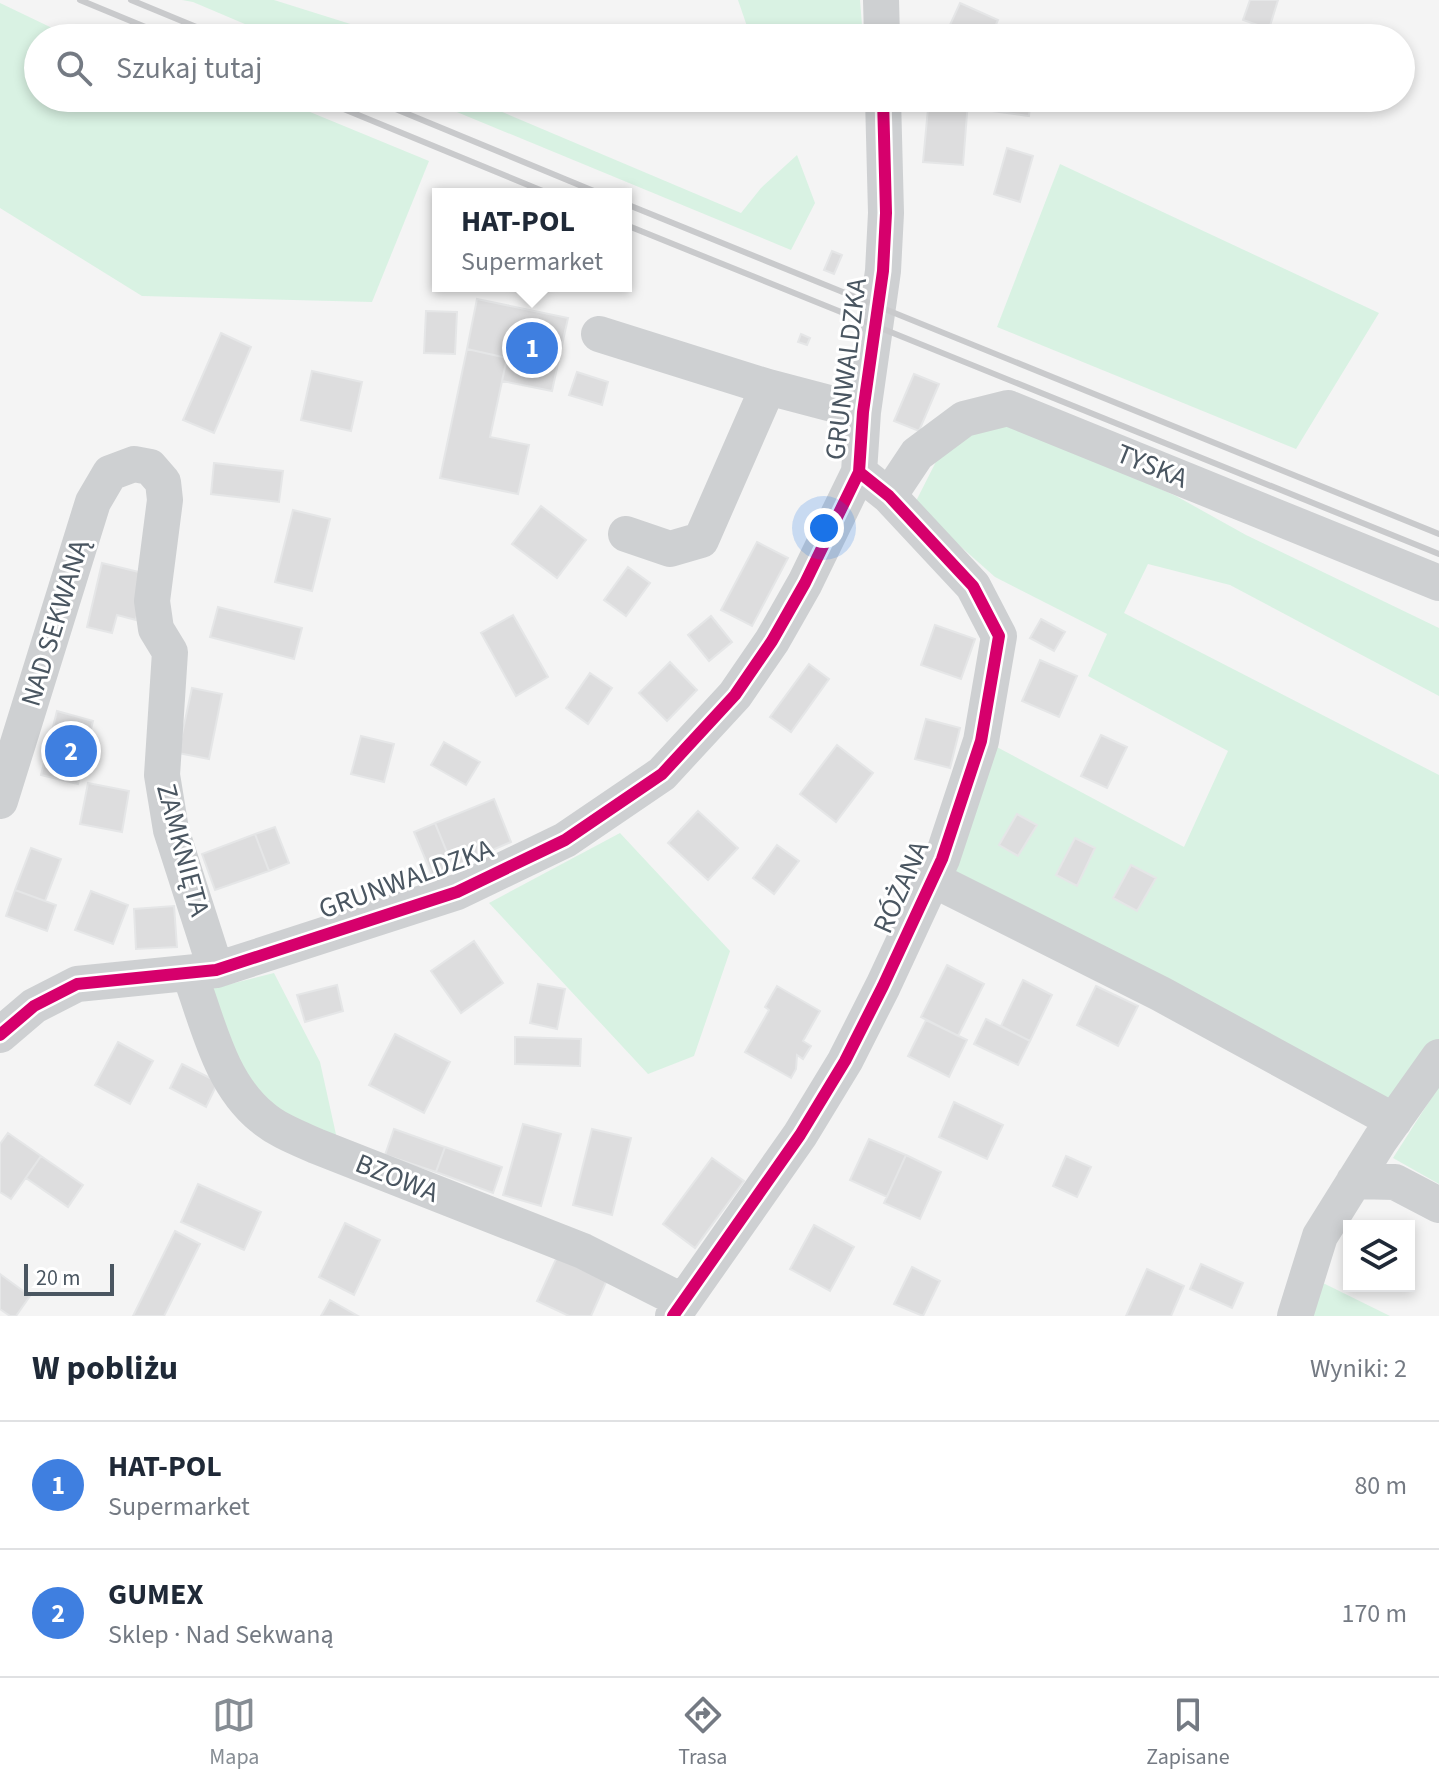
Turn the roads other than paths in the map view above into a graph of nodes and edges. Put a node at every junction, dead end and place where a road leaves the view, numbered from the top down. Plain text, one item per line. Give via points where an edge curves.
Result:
1 (881, 0) edge
2 (882, 24) edge
3 (883, 112) edge
4 (599, 334) dead end
5 (768, 387) junction
6 (863, 412) junction
7 (134, 464) joint
8 (859, 472) junction
9 (889, 496) junction
10 (626, 534) dead end
11 (1439, 583) edge
12 (0, 801) edge
13 (932, 879) junction
14 (203, 972) junction
15 (0, 1035) edge
16 (1439, 1057) edge
17 (1394, 1121) junction
18 (1354, 1181) junction
19 (1439, 1205) edge
20 (677, 1308) edge
21 (1295, 1316) edge

1 - 2 street
3 - 6 street, GRUNWALDZKA via 883,271
4 - 5 street
5 - 6 street
5 - 10 street via 701,540 670,549
6 - 8 street, GRUNWALDZKA
7 - 12 street, NAD SEKWANĄ via 110,473 93,502
7 - 14 street, ZAMKNIĘTA via 150,467 163,482 152,601 156,629 170,652 162,775
8 - 9 street, RÓŻANA
8 - 14 street, GRUNWALDZKA via 772,641 735,695 662,774 565,840 457,892
9 - 11 street, TYSKA via 917,454 964,419 1008,408
9 - 13 street, RÓŻANA via 973,586 999,636 981,741
13 - 17 street via 1161,994
13 - 20 street, RÓŻANA via 845,1061 800,1135
14 - 15 street, GRUNWALDZKA via 77,984 34,1006
14 - 20 street, BZOWA via 220,1057 261,1117 316,1146 583,1251
16 - 17 street
17 - 18 street
18 - 19 street via 1395,1182
18 - 21 street via 1320,1236

